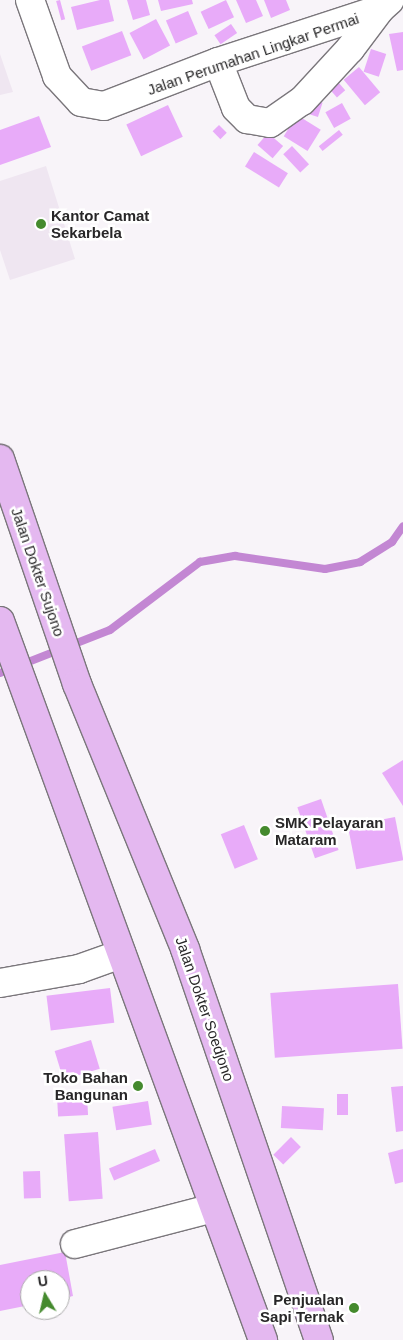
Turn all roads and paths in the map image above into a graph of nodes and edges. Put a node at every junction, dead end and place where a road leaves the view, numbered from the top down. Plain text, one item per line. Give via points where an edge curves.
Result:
1 (30, 0) edge
2 (385, 5) edge
3 (218, 62) junction
4 (0, 459) edge
5 (0, 621) edge
6 (77, 684) joint
7 (121, 954) junction
8 (0, 983) edge
9 (213, 1208) junction
10 (75, 1244) dead end
11 (263, 1340) edge
12 (319, 1340) edge

1 - 3 street, Jalan Perumahan Lingkar Permai via 57,76 81,102 104,106 120,102
2 - 3 street, Jalan Perumahan Lingkar Permai
2 - 3 street via 359,39 302,101 270,123 247,119 236,108
4 - 6 highway, Jalan Dokter Sujono
5 - 7 highway
6 - 12 highway, Jalan Dokter Soedjono via 184,948
7 - 8 street via 79,969
7 - 9 highway
9 - 10 street
9 - 11 highway

